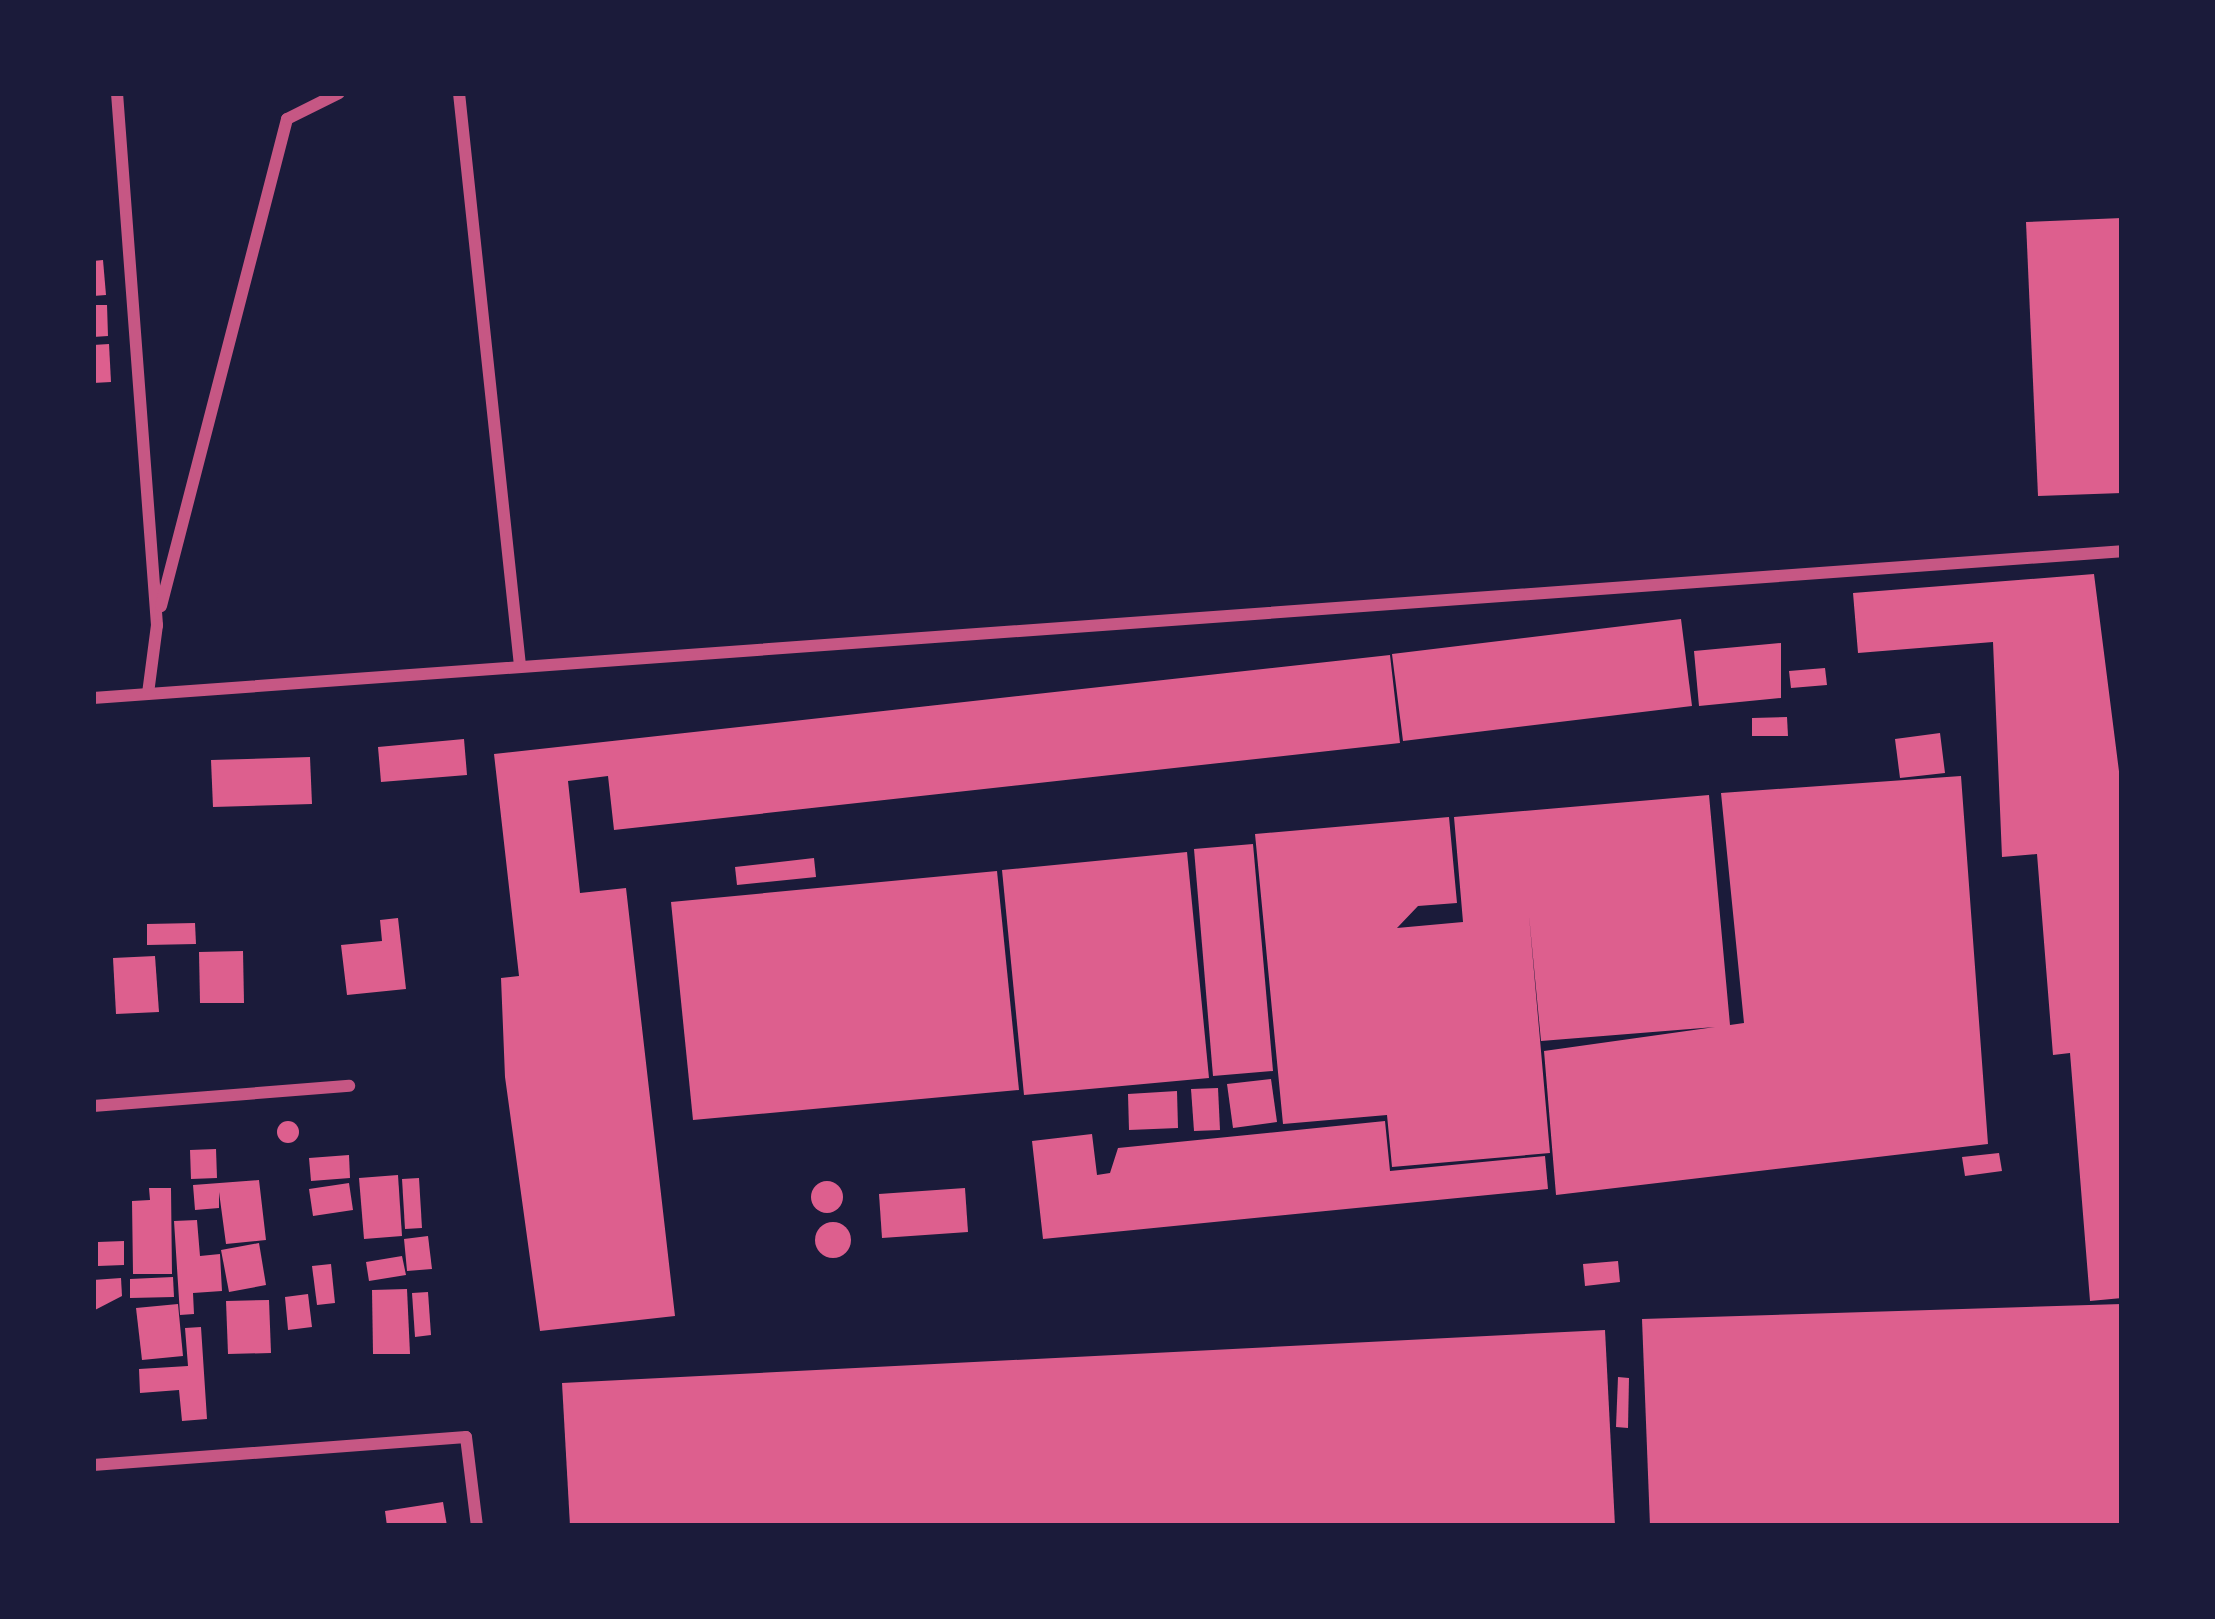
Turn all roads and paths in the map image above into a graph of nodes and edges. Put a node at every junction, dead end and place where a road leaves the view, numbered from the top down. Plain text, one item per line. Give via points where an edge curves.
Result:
1 (117, 93) edge
2 (339, 93) edge
3 (459, 93) edge
4 (2122, 550) edge
5 (158, 625) junction
6 (520, 666) junction
7 (148, 693) junction
8 (93, 698) edge
9 (349, 1086) dead end
10 (93, 1106) edge
11 (93, 1465) edge
12 (477, 1526) edge

1 - 5 street
2 - 5 street via 287,119
3 - 6 street
4 - 6 street
5 - 7 street
6 - 7 street
7 - 8 street
9 - 10 street
11 - 12 street via 466,1437

